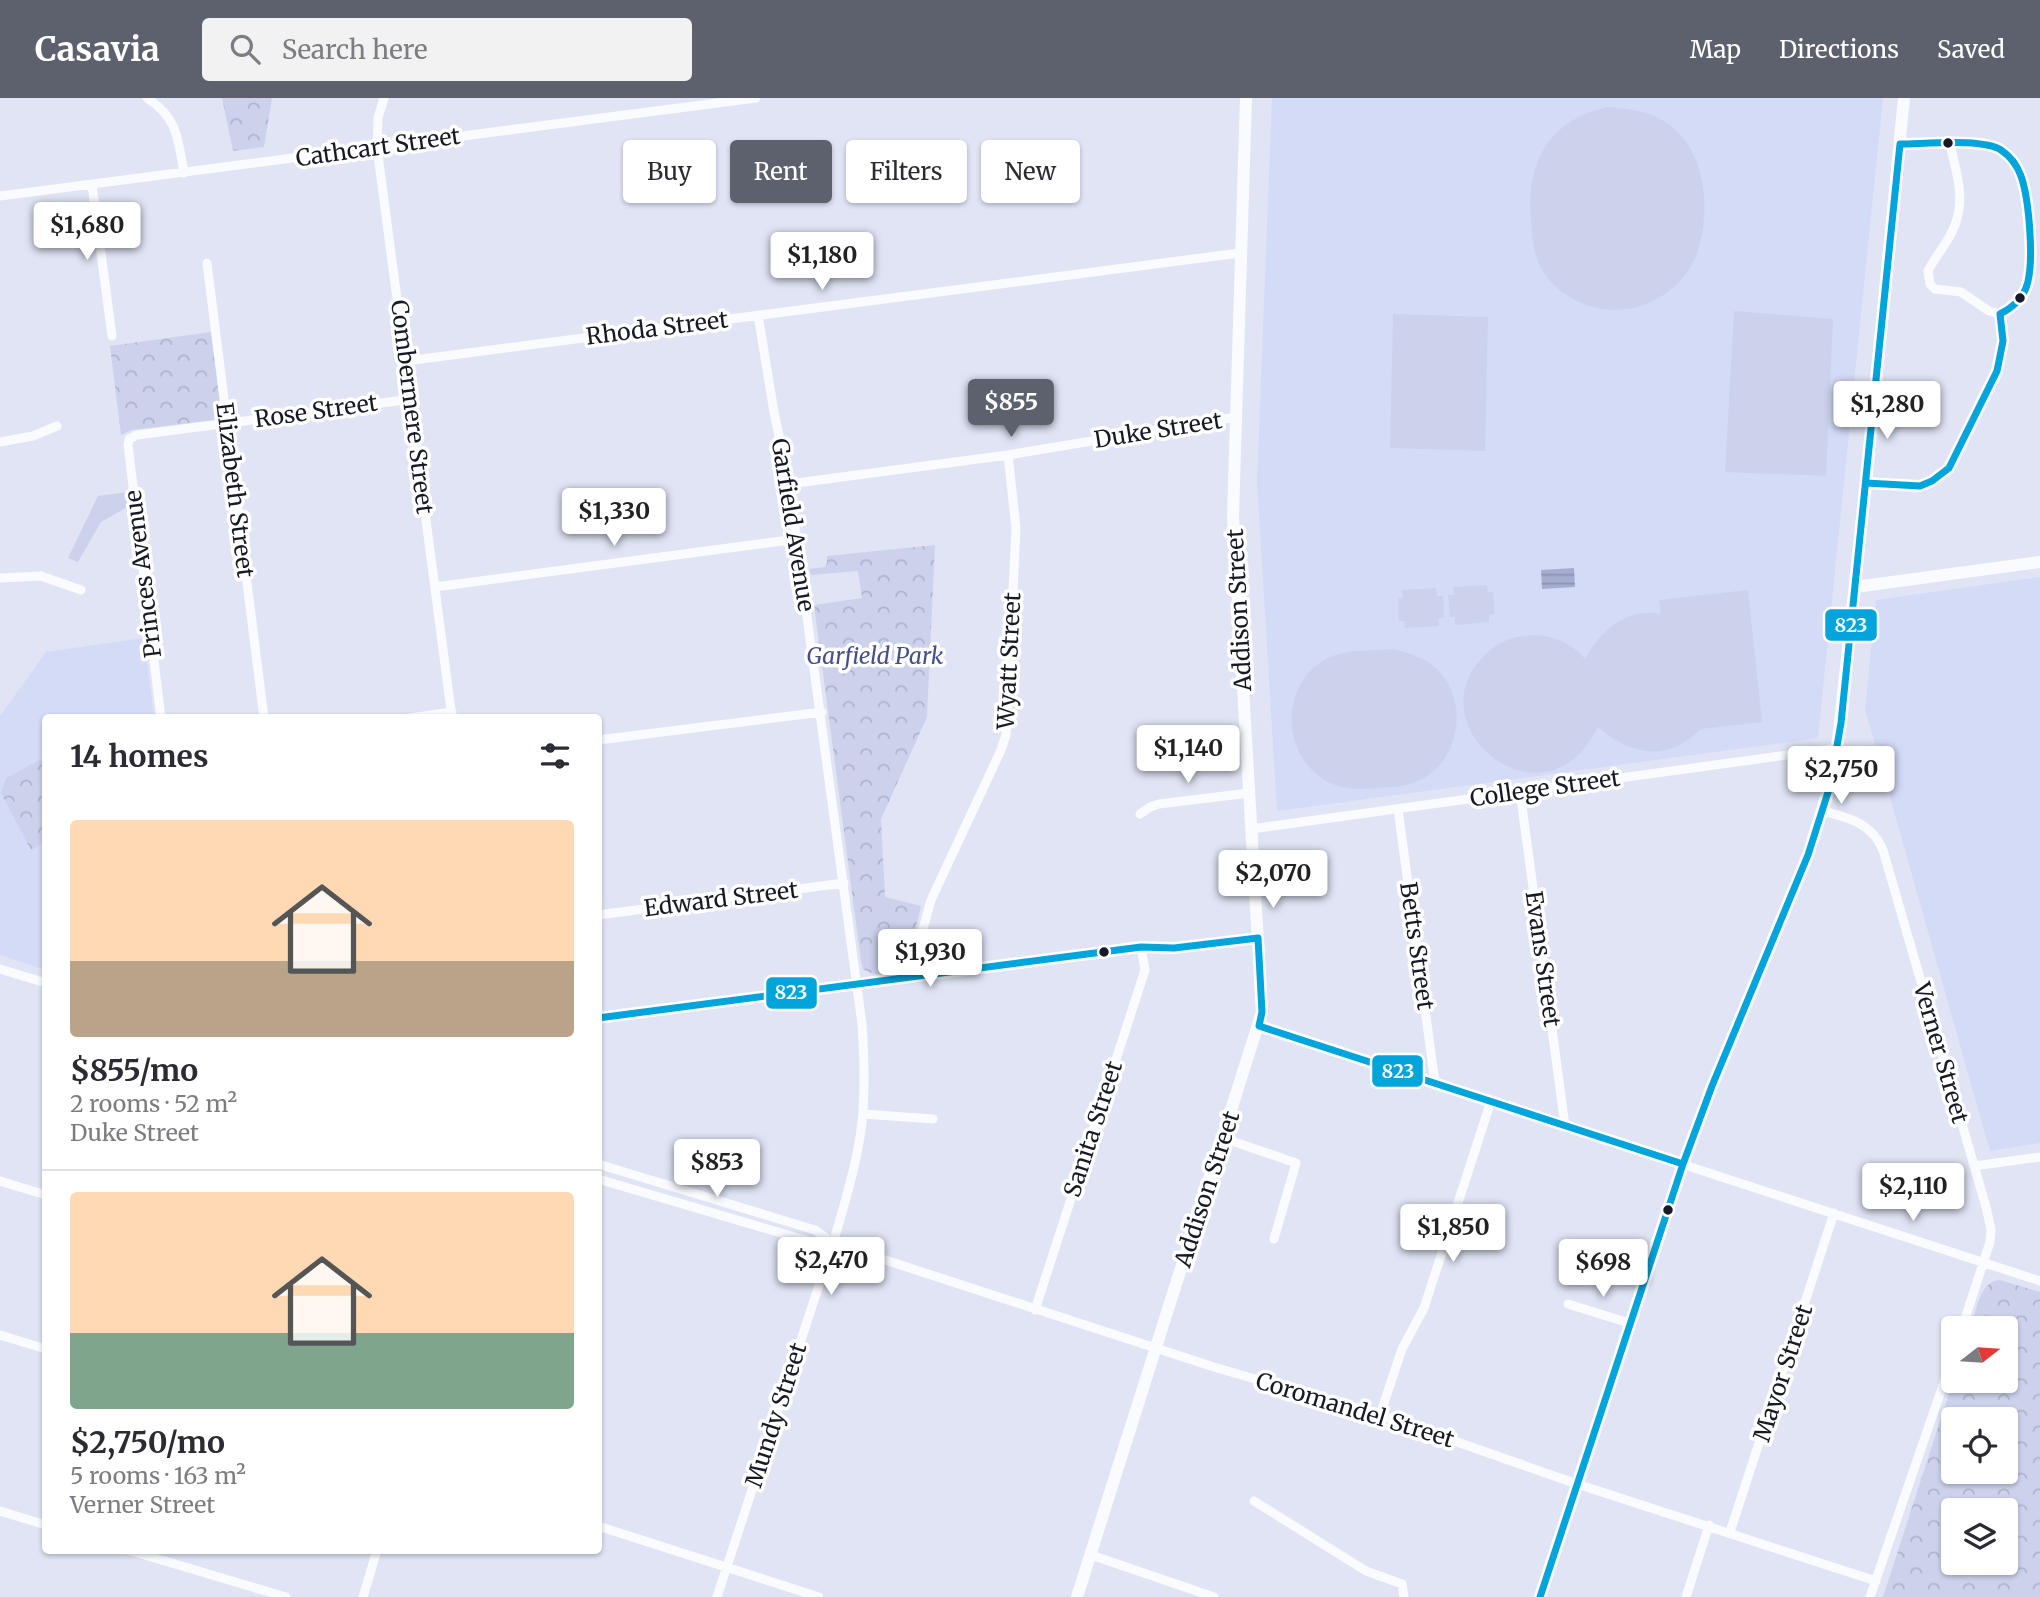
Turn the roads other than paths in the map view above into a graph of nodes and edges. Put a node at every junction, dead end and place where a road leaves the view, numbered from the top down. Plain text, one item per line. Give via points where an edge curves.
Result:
1 (147, 98) edge
2 (384, 98) edge
3 (756, 98) edge
4 (1246, 98) edge
5 (1904, 98) edge
6 (1900, 144) junction
7 (1950, 145) junction
8 (377, 147) junction
9 (184, 173) junction
10 (92, 185) junction
11 (0, 196) edge
12 (2035, 249) edge
13 (1241, 253) junction
14 (207, 263) dead end
15 (2000, 314) junction
16 (758, 315) junction
17 (112, 336) dead end
18 (406, 361) junction
19 (411, 398) junction
20 (1236, 417) junction
21 (227, 423) junction
22 (57, 426) dead end
23 (137, 435) joint
24 (0, 442) edge
25 (1008, 455) junction
26 (1866, 483) junction
27 (789, 484) junction
28 (797, 539) junction
29 (2040, 562) edge
30 (0, 578) edge
31 (435, 587) junction
32 (1855, 587) junction
33 (81, 590) dead end
34 (821, 712) junction
35 (161, 714) edge
36 (263, 714) edge
37 (452, 714) edge
38 (602, 739) edge
39 (1838, 748) junction
40 (1520, 791) junction
41 (1249, 793) junction
42 (1398, 808) junction
43 (1823, 811) junction
44 (1140, 814) dead end
45 (1251, 829) junction
46 (844, 883) junction
47 (602, 914) edge
48 (1258, 938) junction
49 (1141, 947) junction
50 (0, 969) edge
51 (917, 976) junction
52 (42, 983) edge
53 (857, 985) junction
54 (602, 1017) edge
55 (1259, 1026) junction
56 (1435, 1083) junction
57 (1491, 1101) junction
58 (863, 1114) junction
59 (933, 1119) dead end
60 (1565, 1126) junction
61 (1223, 1138) junction
62 (2040, 1157) edge
63 (602, 1164) edge
64 (1683, 1164) junction
65 (1974, 1166) junction
66 (602, 1180) edge
67 (0, 1181) edge
68 (677, 1188) junction
69 (42, 1194) edge
70 (674, 1201) junction
71 (748, 1210) junction
72 (1834, 1213) junction
73 (745, 1222) junction
74 (1274, 1239) dead end
75 (833, 1243) junction
76 (1983, 1262) junction
77 (2040, 1281) edge
78 (1568, 1304) dead end
79 (1035, 1310) junction
80 (1966, 1316) edge
81 (1629, 1323) junction
82 (0, 1335) edge
83 (42, 1348) edge
84 (1155, 1348) junction
85 (1941, 1391) edge
86 (1380, 1415) junction
87 (1577, 1484) junction
88 (1254, 1501) dead end
89 (0, 1511) edge
90 (42, 1524) edge
91 (1709, 1525) junction
92 (602, 1527) edge
93 (1731, 1532) junction
94 (141, 1554) edge
95 (376, 1554) edge
96 (1091, 1555) junction
97 (726, 1567) junction
98 (1875, 1581) junction
99 (286, 1597) edge
100 (363, 1597) edge
101 (717, 1597) edge
102 (820, 1597) edge
103 (1077, 1597) edge
104 (1214, 1597) edge
105 (1404, 1597) edge
106 (1540, 1597) edge
107 (1686, 1597) edge
108 (1870, 1597) edge

1 - 9 street via 171,120
2 - 8 street, Combermere Street via 377,118
3 - 8 street, Cathcart Street
4 - 13 street, Addison Street
5 - 6 street
6 - 7 street
6 - 26 street
7 - 12 street via 1982,142 2011,158 2024,180
7 - 15 street via 1960,210 1928,277 1935,289 1961,292
8 - 9 street, Cathcart Street
8 - 18 street, Combermere Street
9 - 10 street, Cathcart Street
10 - 11 street, Cathcart Street
10 - 17 street
12 - 15 street via 2025,290 2010,310
13 - 16 street, Rhoda Street
13 - 20 street, Addison Street
14 - 21 street, Elizabeth Street
15 - 26 street via 2003,341 1997,371 1949,468 1920,486
16 - 18 street, Rhoda Street
16 - 27 street, Garfield Avenue
18 - 19 street, Combermere Street
19 - 21 street, Rose Street
19 - 31 street, Combermere Street
20 - 25 street, Duke Street
20 - 41 street, Addison Street via 1233,516
21 - 23 street, Rose Street
21 - 36 street, Elizabeth Street
22 - 24 street
23 - 35 street, Princes Avenue via 128,445
25 - 27 street, Duke Street
25 - 51 street, Wyatt Street via 1016,528 1006,735 931,900 920,940
26 - 32 street
27 - 28 street, Garfield Avenue
28 - 31 street
28 - 34 street, Garfield Avenue
29 - 32 street
30 - 33 street via 41,576
31 - 37 street, Combermere Street
32 - 39 street
34 - 38 street
34 - 46 street, Garfield Avenue
39 - 40 street, College Street
39 - 43 street
40 - 42 street, College Street
40 - 60 street, Evans Street
41 - 44 street via 1159,804
41 - 45 street, Addison Street
42 - 45 street, College Street
42 - 56 street, Betts Street
43 - 64 street
43 - 65 street, Verner Street via 1862,824 1883,850
45 - 48 street, Addison Street
46 - 47 street, Edward Street
46 - 53 street, Garfield Avenue
48 - 49 street via 1174,948
48 - 55 street, Addison Street
49 - 51 street
49 - 79 street, Sanita Street via 1145,970
50 - 52 street
51 - 53 street
53 - 54 street
53 - 58 street, Mundy Street
55 - 56 street
55 - 61 street, Addison Street
56 - 57 street
57 - 60 street
57 - 86 street via 1424,1308 1402,1349
58 - 59 street
58 - 75 street, Mundy Street
60 - 64 street
61 - 74 street via 1296,1163
61 - 84 street, Addison Street
62 - 65 street
63 - 68 street, Coromandel Street
64 - 72 street
64 - 81 street
65 - 76 street, Verner Street via 1991,1229
66 - 70 street, Coromandel Street
67 - 69 street
68 - 70 street
68 - 71 street, Coromandel Street
70 - 73 street, Coromandel Street
71 - 73 street
71 - 75 street, Coromandel Street via 815,1230
72 - 76 street
72 - 93 street, Mayor Street
73 - 75 street, Coromandel Street via 815,1243
75 - 79 street, Coromandel Street
75 - 97 street, Mundy Street
76 - 77 street
76 - 80 street, Verner Street
78 - 81 street
79 - 84 street, Coromandel Street
81 - 87 street
82 - 83 street
84 - 86 street, Coromandel Street
84 - 96 street, Addison Street
85 - 98 street
86 - 87 street, Coromandel Street
87 - 91 street, Coromandel Street
87 - 106 street
88 - 105 street via 1366,1571 1402,1584
89 - 90 street
91 - 93 street, Coromandel Street
91 - 107 street
92 - 97 street
93 - 98 street, Coromandel Street
94 - 99 street
95 - 100 street
96 - 103 street, Addison Street
96 - 104 street
97 - 101 street, Mundy Street
97 - 102 street
98 - 108 street

